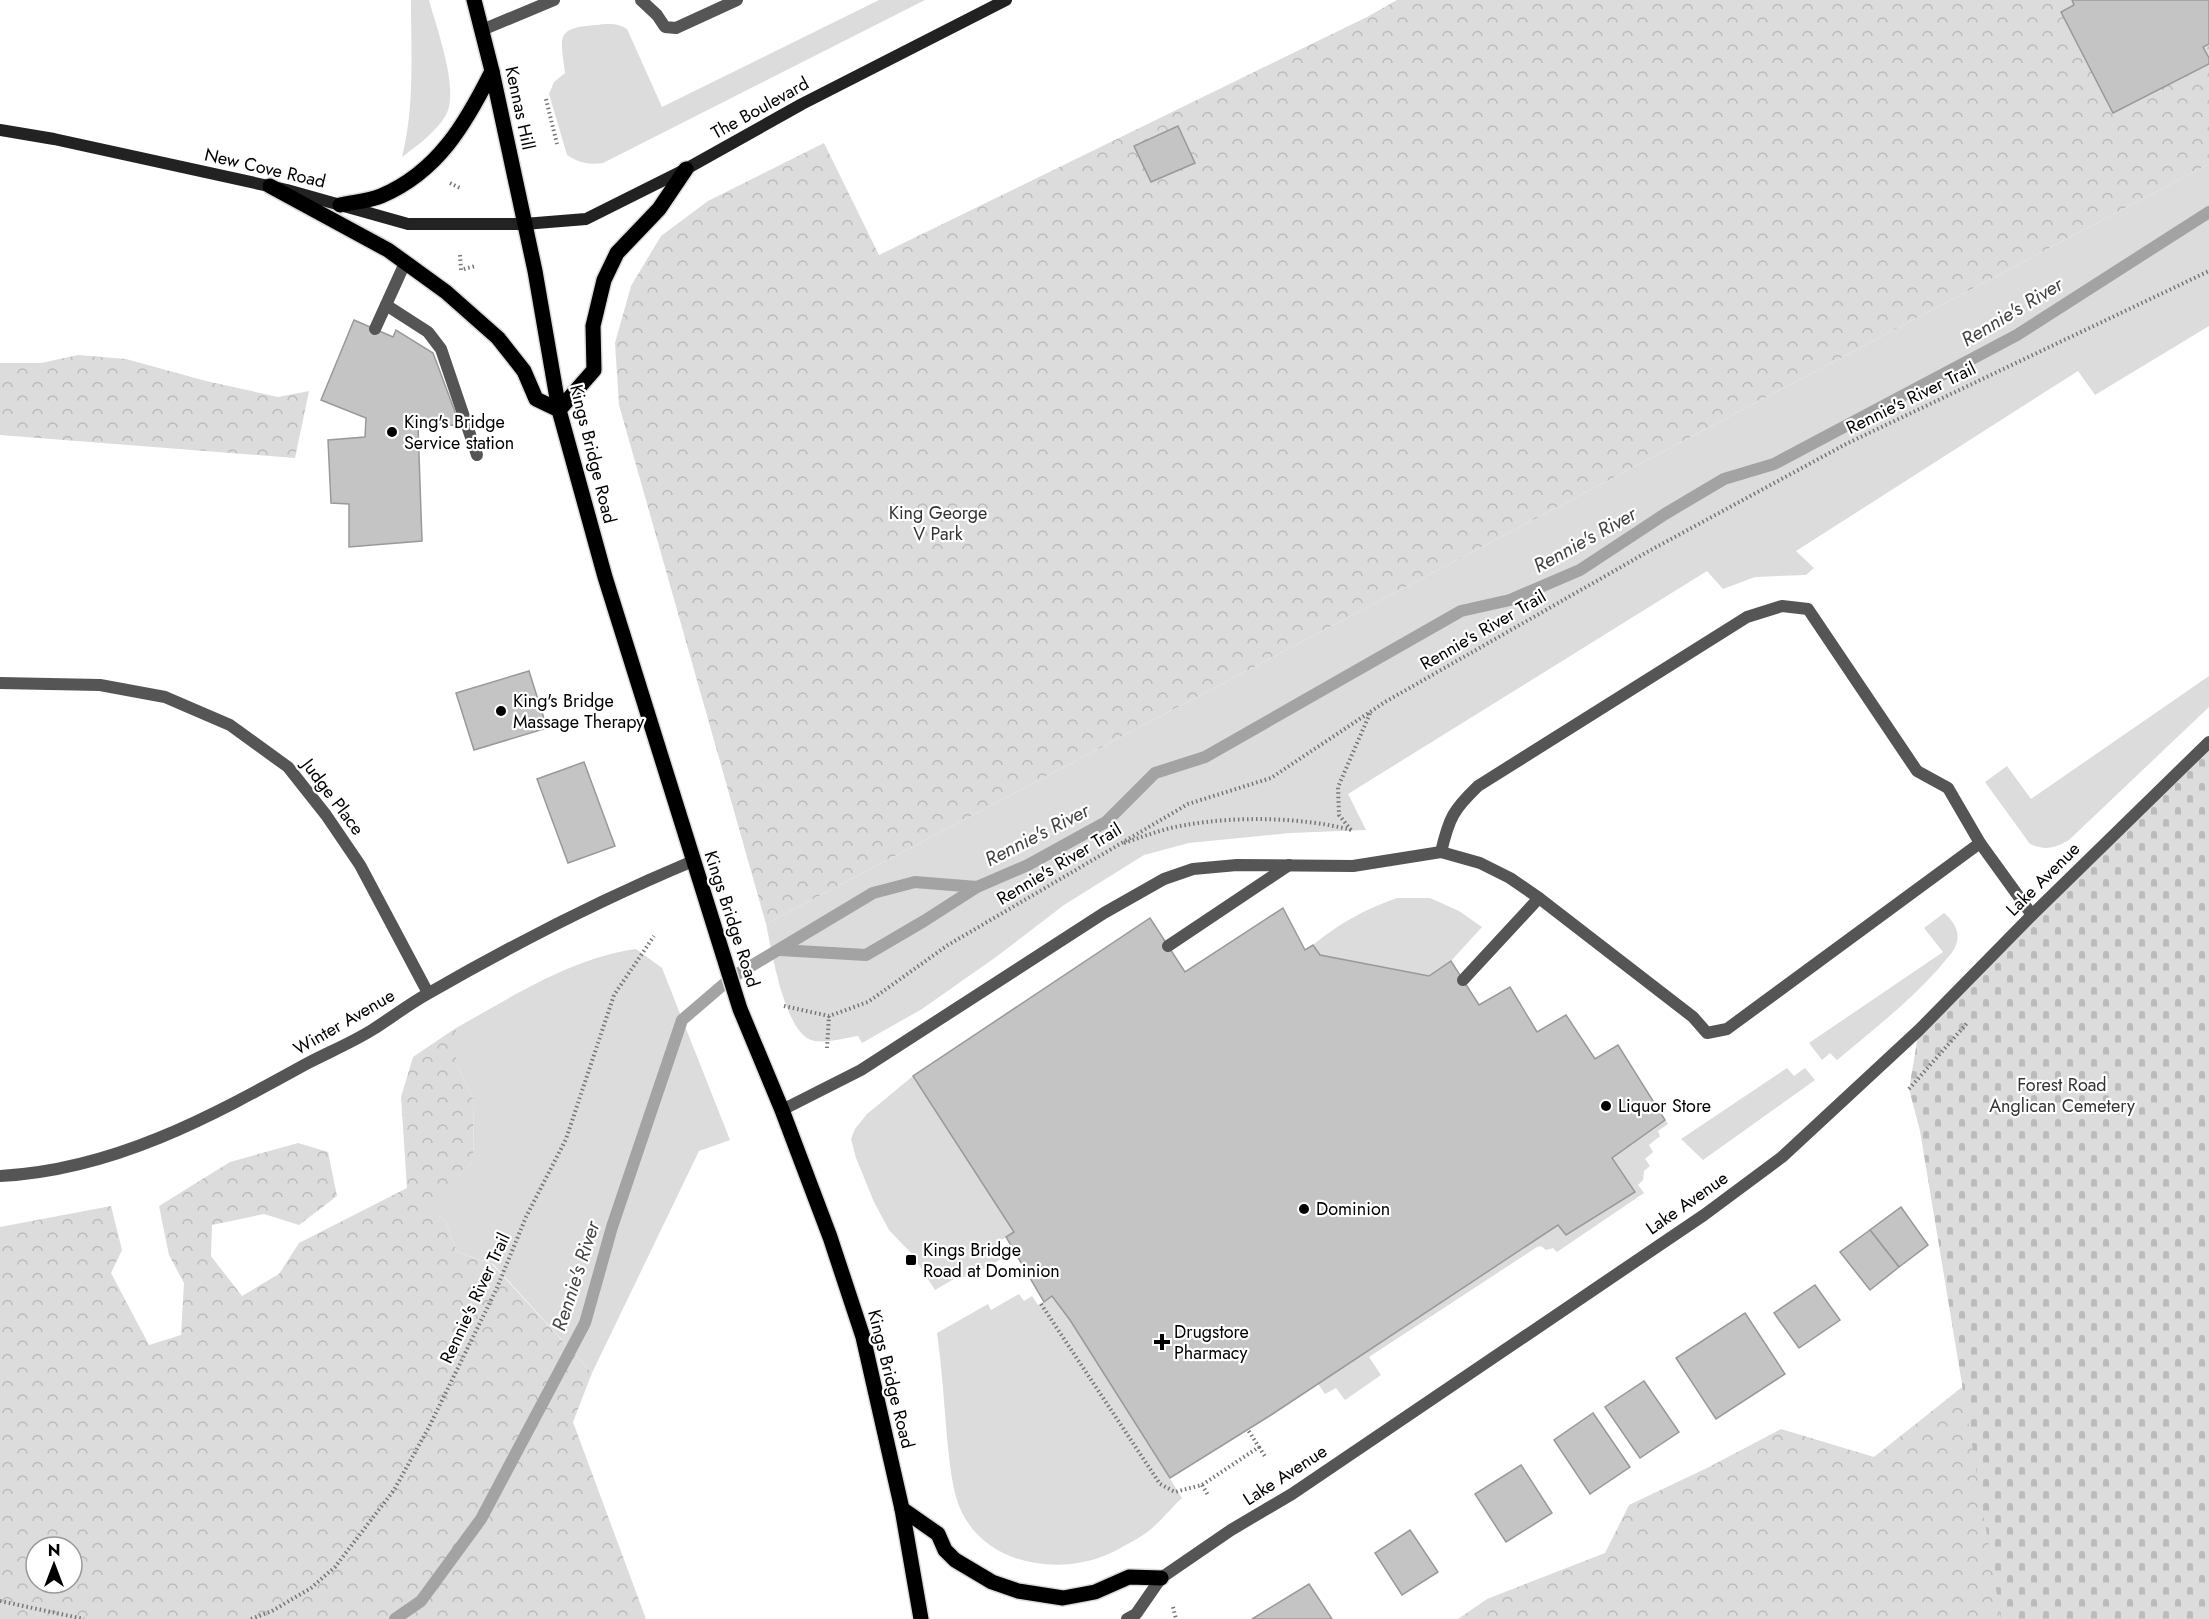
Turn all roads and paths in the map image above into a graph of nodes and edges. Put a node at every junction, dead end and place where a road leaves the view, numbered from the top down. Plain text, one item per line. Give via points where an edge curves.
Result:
1 (474, 0) edge
2 (554, 0) edge
3 (641, 0) edge
4 (736, 0) edge
5 (1006, 0) edge
6 (482, 30) junction
7 (492, 71) junction
8 (546, 99) dead end
9 (0, 130) edge
10 (557, 144) dead end
11 (686, 169) junction
12 (450, 183) dead end
13 (270, 186) junction
14 (448, 192) dead end
15 (340, 205) junction
16 (524, 224) junction
17 (460, 255) dead end
18 (405, 263) junction
19 (475, 266) dead end
20 (2209, 271) edge
21 (386, 305) junction
22 (375, 329) dead end
23 (559, 410) junction
24 (477, 454) dead end
25 (0, 683) edge
26 (1371, 710) junction
27 (2209, 742) edge
28 (1980, 843) junction
29 (1115, 846) junction
30 (1441, 852) junction
31 (693, 861) junction
32 (1288, 865) junction
33 (1539, 898) junction
34 (2032, 915) junction
35 (654, 936) dead end
36 (1168, 946) dead end
37 (1463, 980) dead end
38 (428, 993) junction
39 (784, 1006) dead end
40 (829, 1016) junction
41 (827, 1048) dead end
42 (782, 1110) junction
43 (0, 1176) edge
44 (1041, 1304) dead end
45 (1248, 1430) dead end
46 (1259, 1447) junction
47 (1266, 1458) dead end
48 (1202, 1485) junction
49 (1208, 1495) dead end
50 (902, 1509) junction
51 (1161, 1578) junction
52 (0, 1601) edge
53 (1172, 1607) dead end
54 (84, 1619) edge
55 (250, 1619) edge
56 (921, 1619) edge
57 (1127, 1619) edge
58 (1176, 1619) edge

1 - 6 main road, Kennas Hill
2 - 6 street
3 - 4 street via 665,27 676,28
5 - 11 street, The Boulevard via 802,104
6 - 7 main road, Kennas Hill
7 - 15 main road via 458,133 437,156 401,186 379,197
7 - 16 main road, Kennas Hill
8 - 10 path
9 - 13 street, New Cove Road
11 - 16 street, The Boulevard via 586,219
11 - 23 main road via 659,209 617,253 604,280 592,326 594,370
12 - 14 path
13 - 15 street, New Cove Road
13 - 18 main road
15 - 16 street, New Cove Road via 408,224
16 - 23 main road, Kings Bridge Road
17 - 19 path via 461,270
18 - 21 street
18 - 23 main road via 446,292 498,338 524,371 536,399
20 - 26 path, Rennie's River Trail via 1846,444
21 - 22 street
21 - 24 street via 428,332 441,349
23 - 31 main road, Kings Bridge Road via 605,577
25 - 38 street, Judge Place via 100,685 165,697 230,725 288,767 360,865
26 - 29 path, Rennie's River Trail via 1271,778 1188,804
26 - 29 path via 1338,787 1339,815 1351,830 1284,820 1221,822 1156,832
27 - 34 street, Lake Avenue
28 - 30 street via 1948,788 1917,771 1808,609 1782,606 1747,617 1478,786 1458,806 1447,826
28 - 33 street via 1726,1029 1707,1033 1693,1017
28 - 34 street
29 - 40 path, Rennie's River Trail via 948,945 868,1002
30 - 32 street via 1353,866
30 - 33 street via 1480,863
31 - 38 street, Winter Avenue via 616,894
31 - 42 main road, Kings Bridge Road via 740,1009
32 - 36 street
32 - 42 street via 1193,869 1164,879 1104,913 861,1070
33 - 37 street
34 - 51 street, Lake Avenue via 1919,1030 1782,1157 1704,1215
35 - 55 path, Rennie's River Trail via 614,995 566,1139 526,1217 496,1290 394,1490 335,1566 311,1588
38 - 43 street, Winter Avenue via 371,1031 203,1120 92,1162
39 - 40 path
40 - 41 path
42 - 50 main road, Kings Bridge Road via 863,1337
44 - 48 path via 1160,1484 1175,1492
45 - 46 path
46 - 47 path
46 - 48 path
48 - 49 path
50 - 51 main road via 938,1534 945,1550 956,1560 992,1582 1018,1592 1063,1598 1095,1592 1129,1577
50 - 56 main road, Kings Bridge Road
51 - 57 street, Lake Avenue via 1136,1614
52 - 54 path
53 - 58 path

